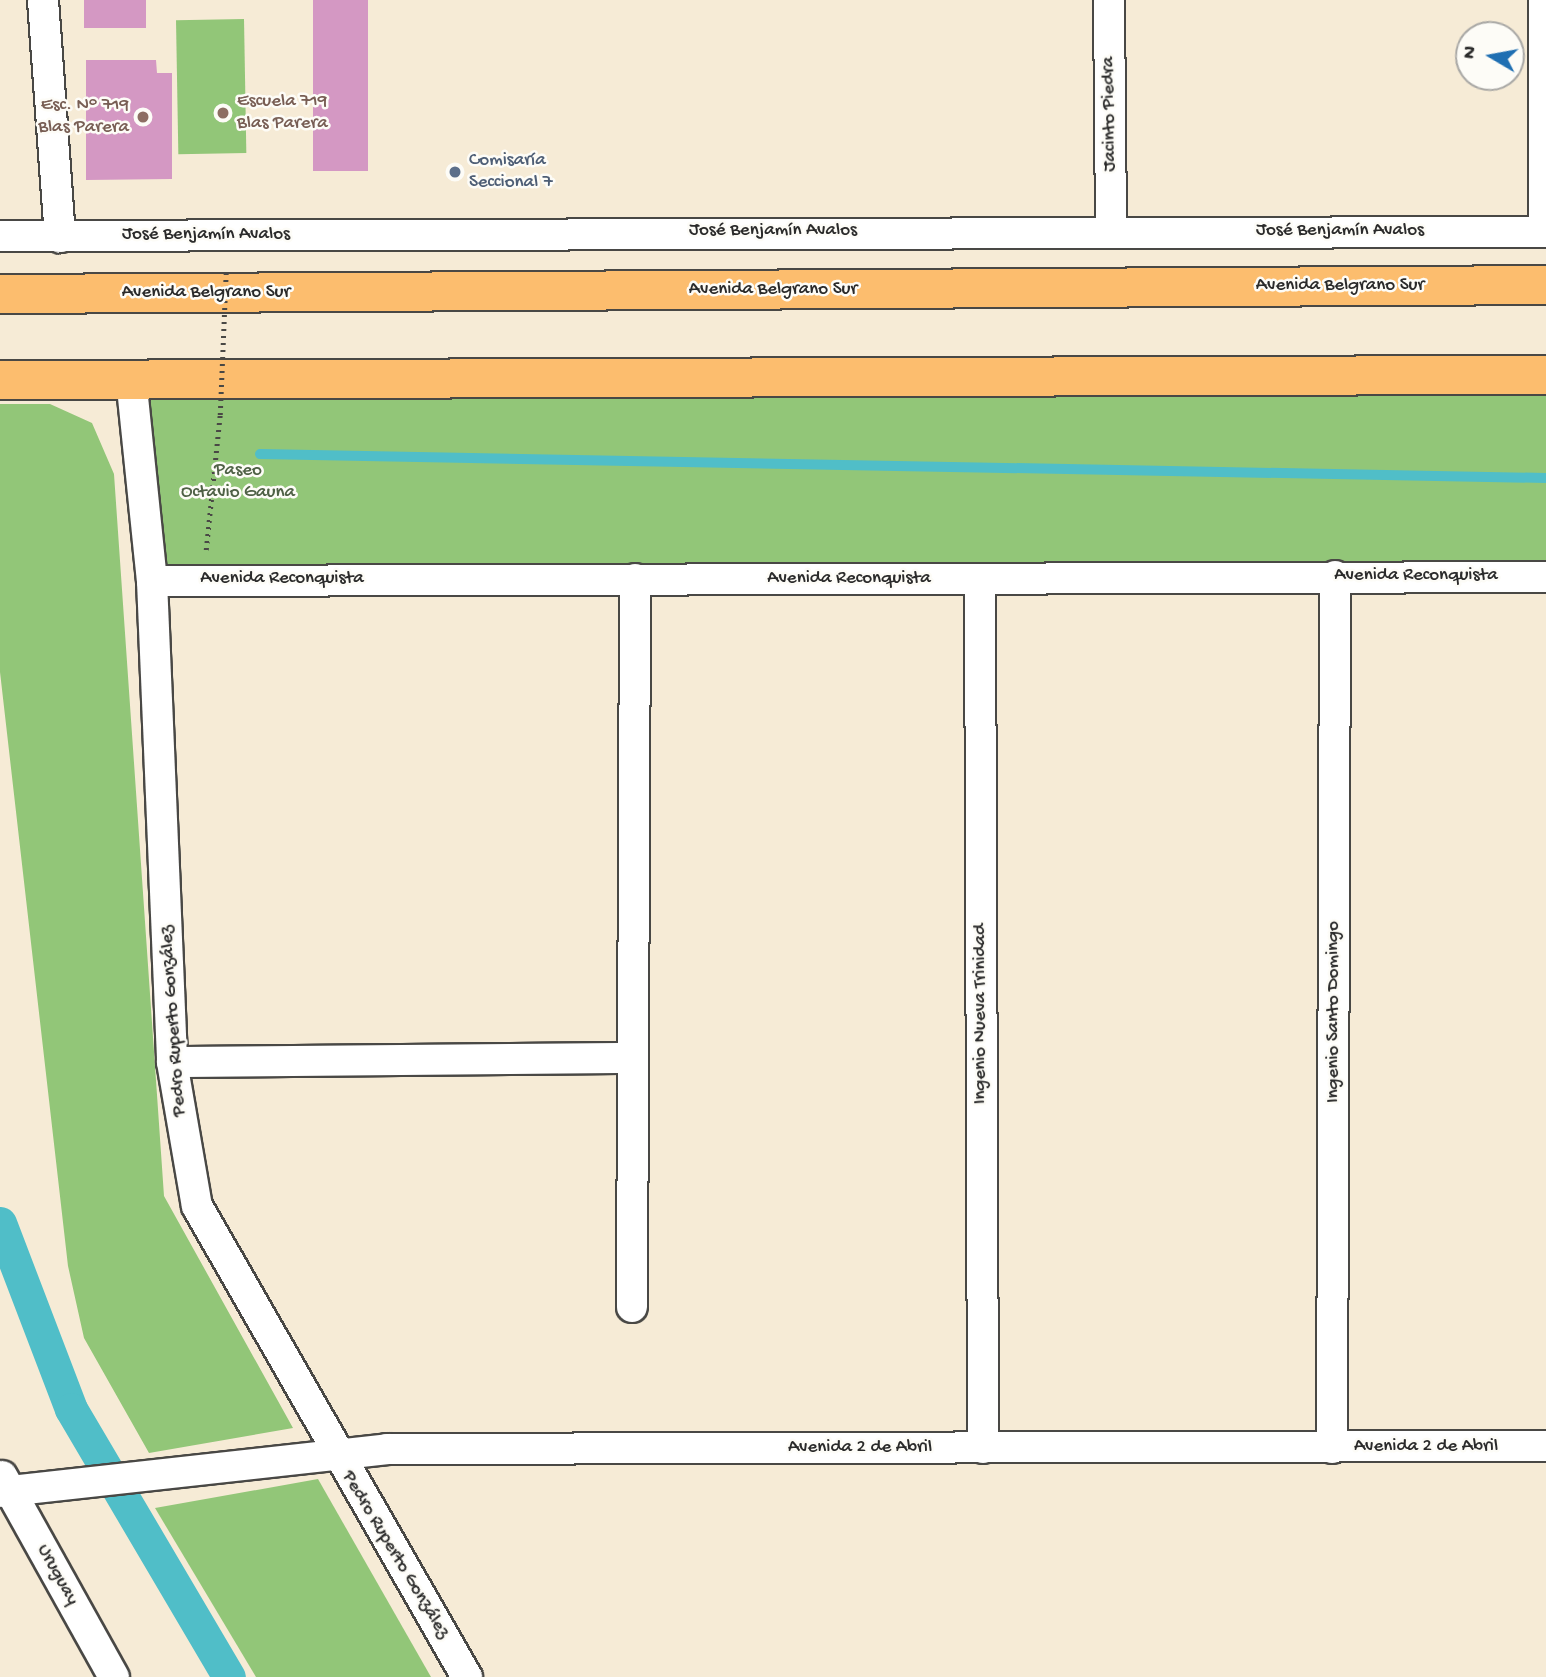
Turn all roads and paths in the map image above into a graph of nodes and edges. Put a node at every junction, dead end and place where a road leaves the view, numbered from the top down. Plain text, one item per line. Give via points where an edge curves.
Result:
1 (43, 0) edge
2 (1109, 0) edge
3 (1544, 0) edge
4 (1111, 229) junction
5 (1545, 232) edge
6 (0, 236) edge
7 (60, 237) junction
8 (226, 269) dead end
9 (1546, 285) edge
10 (0, 294) edge
11 (1546, 374) edge
12 (131, 378) junction
13 (0, 380) edge
14 (1335, 576) junction
15 (1546, 576) edge
16 (202, 578) junction
17 (635, 579) junction
18 (980, 579) junction
19 (152, 581) junction
20 (631, 1058) junction
21 (172, 1062) junction
22 (632, 1307) dead end
23 (1546, 1446) edge
24 (983, 1448) junction
25 (1332, 1448) junction
26 (334, 1453) junction
27 (4, 1485) edge
28 (114, 1677) edge
29 (467, 1677) edge

1 - 7 street
2 - 4 street, Jacinto Piedra
3 - 5 street
4 - 5 street, José Benjamín Avalos
4 - 7 street, José Benjamín Avalos
6 - 7 street, José Benjamín Avalos
8 - 16 path, bridge via 220,415
9 - 10 highway, Avenida Belgrano Sur
11 - 12 highway
12 - 13 highway
12 - 19 street, Pedro Ruperto González
14 - 15 street, Avenida Reconquista
14 - 18 street, Avenida Reconquista
14 - 25 street, Ingenio Santo Domingo
16 - 17 street, Avenida Reconquista
16 - 19 street, Avenida Reconquista
17 - 18 street, Avenida Reconquista
17 - 20 street
18 - 24 street, Ingenio Nueva Trinidad
19 - 21 street, Pedro Ruperto González
20 - 21 street
20 - 22 street
21 - 26 street, Pedro Ruperto González via 197,1206
23 - 25 street, Avenida 2 de Abril
24 - 25 street, Avenida 2 de Abril
24 - 26 street, Avenida 2 de Abril
26 - 27 street, Avenida 2 de Abril via 83,1486
26 - 29 street, Pedro Ruperto González
27 - 28 street, Uruguay

